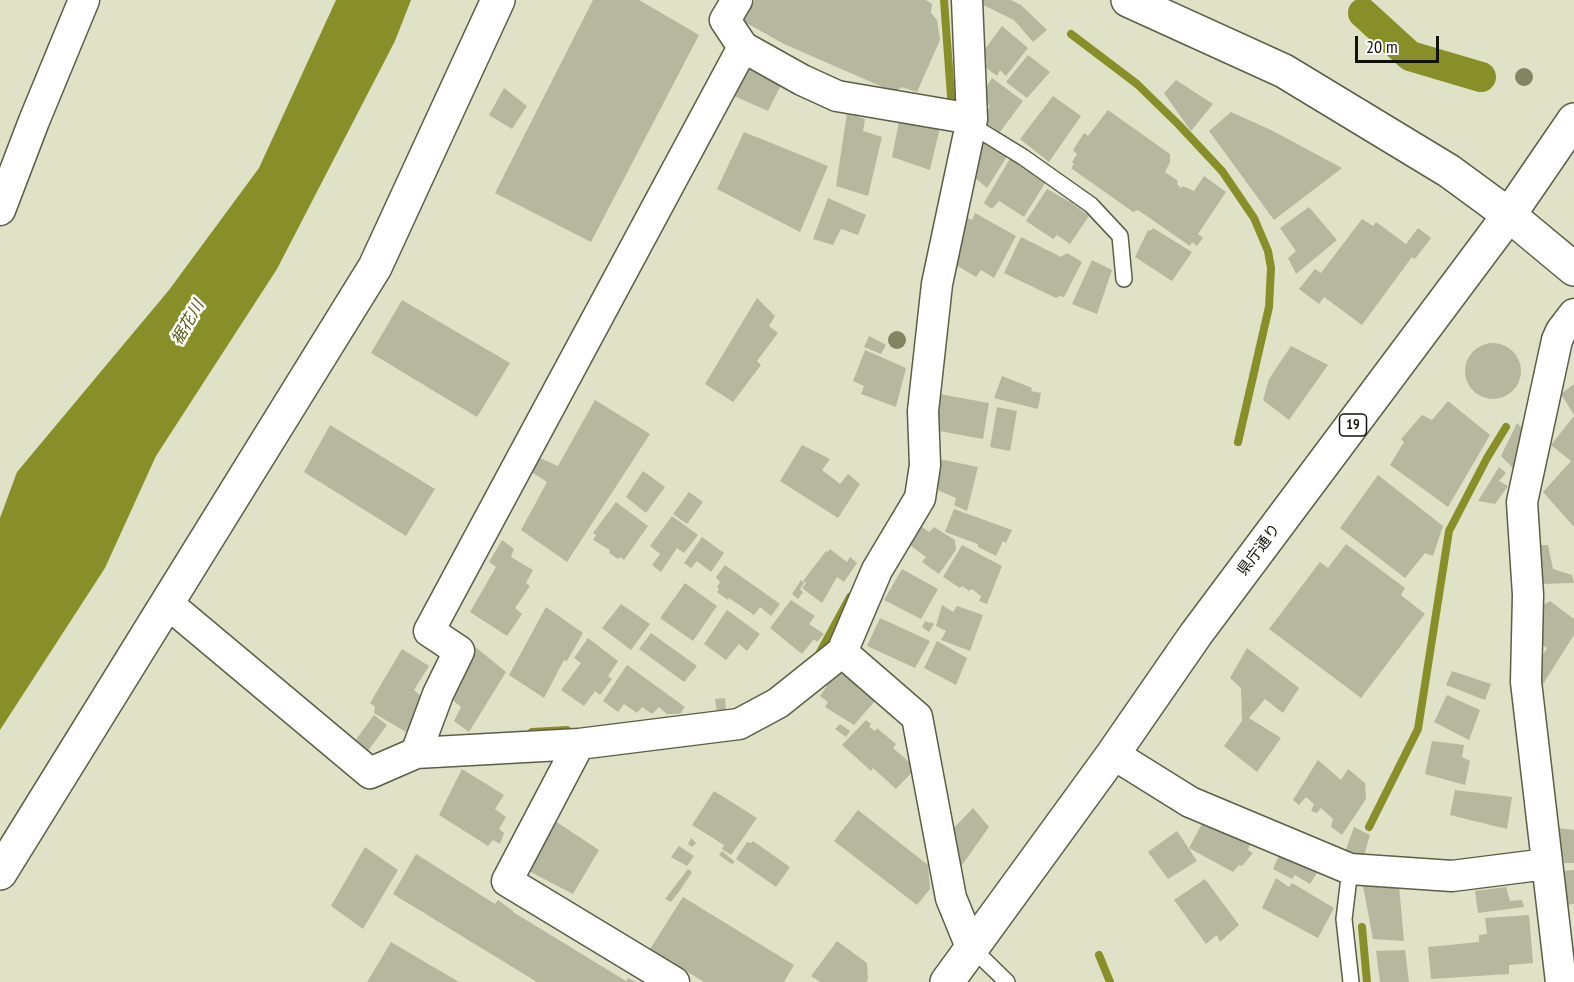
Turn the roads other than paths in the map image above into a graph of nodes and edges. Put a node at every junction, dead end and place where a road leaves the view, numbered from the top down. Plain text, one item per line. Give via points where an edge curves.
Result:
1 (84, 0) edge
2 (498, 0) edge
3 (737, 0) edge
4 (967, 0) edge
5 (1128, 0) edge
6 (743, 47) junction
7 (963, 119) junction
8 (1574, 120) edge
9 (0, 210) edge
10 (1509, 215) junction
11 (1574, 269) edge
12 (1124, 279) dead end
13 (1574, 314) edge
14 (167, 603) junction
15 (842, 652) junction
16 (579, 744) junction
17 (416, 753) junction
18 (1113, 754) junction
19 (1547, 864) junction
20 (1350, 869) junction
21 (0, 873) edge
22 (971, 947) junction
23 (674, 982) edge
24 (947, 982) edge
25 (1007, 982) edge
26 (1351, 982) edge
27 (1560, 982) edge

1 - 9 street
2 - 14 main road via 375,267
3 - 6 street via 725,20
4 - 7 street
5 - 10 main road via 1284,71 1449,171
6 - 7 street via 837,96
6 - 17 street via 429,631 459,651
7 - 12 lane via 1092,205 1120,236
7 - 15 street via 937,284 923,411 925,465 920,498 877,570
8 - 10 main road, 県庁通り
10 - 11 main road
10 - 18 main road, 県庁通り / 19 via 1196,634
13 - 19 street via 1557,340 1522,502 1528,595 1526,682
14 - 17 street via 370,773
14 - 21 main road
15 - 16 street via 778,703 739,724
15 - 22 street via 917,717 951,898
16 - 17 street
16 - 23 street via 507,881
18 - 20 street via 1190,802
18 - 22 main road, 県庁通り / 19
19 - 20 street via 1452,876
19 - 27 street
20 - 26 lane via 1344,919
22 - 24 main road, 県庁通り / 19
22 - 25 lane

